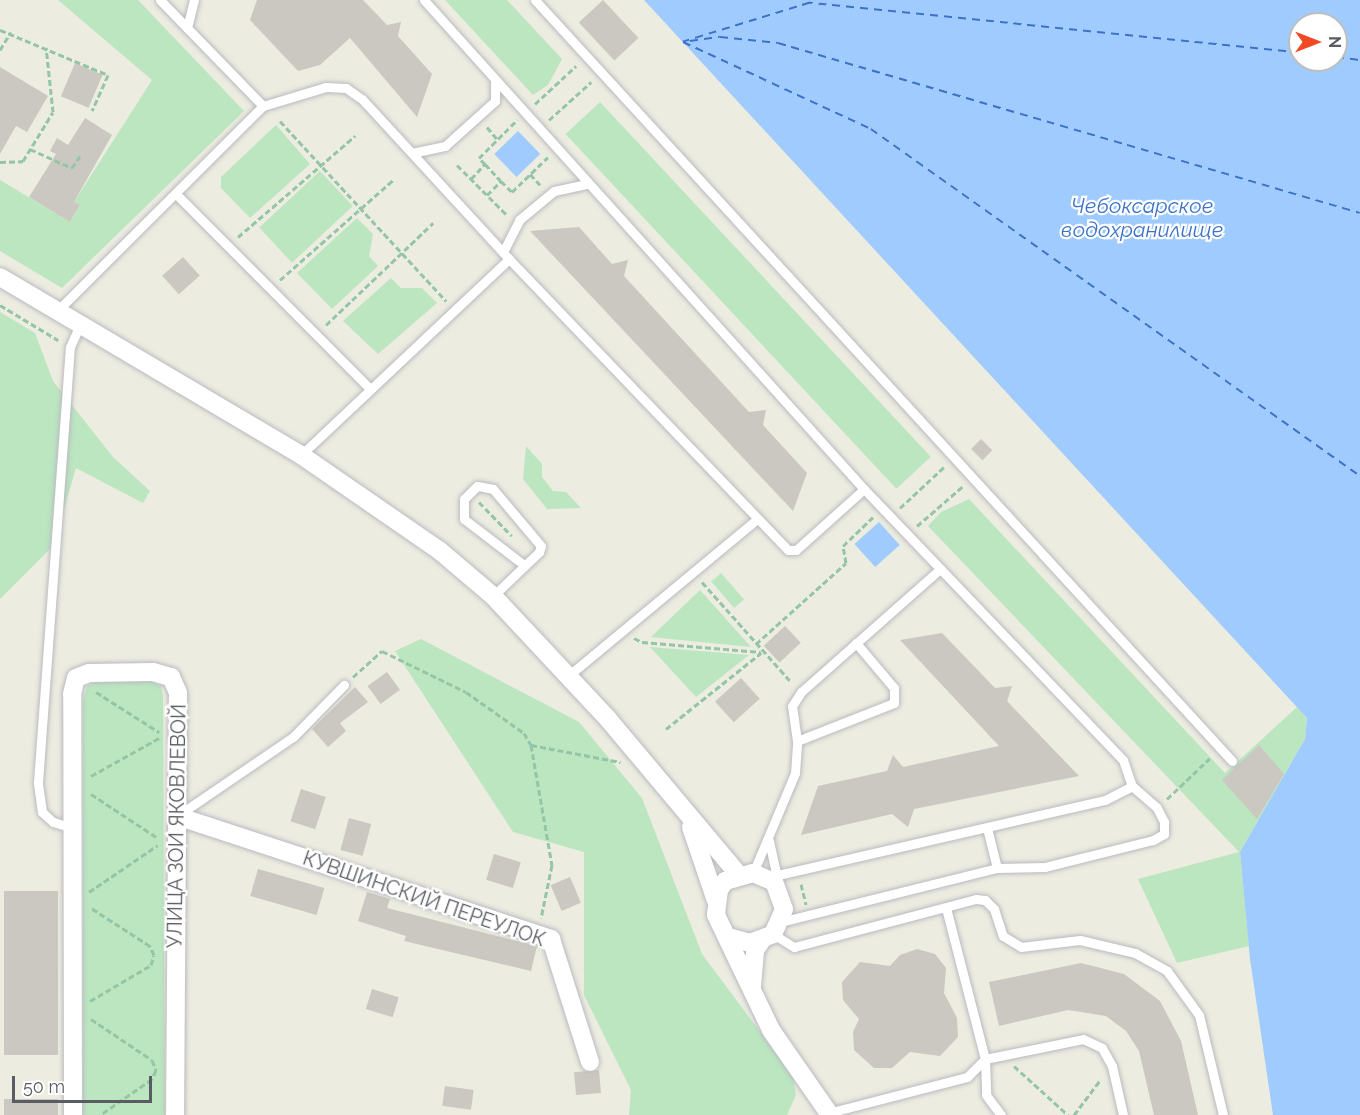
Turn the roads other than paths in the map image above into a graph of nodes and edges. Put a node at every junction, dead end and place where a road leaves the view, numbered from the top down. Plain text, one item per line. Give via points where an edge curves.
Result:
1 (160, 0) edge
2 (194, 0) edge
3 (423, 0) edge
4 (535, 0) edge
5 (187, 28) junction
6 (495, 81) junction
7 (264, 106) junction
8 (412, 153) junction
9 (588, 184) junction
10 (176, 194) junction
11 (506, 256) junction
12 (0, 277) edge
13 (57, 311) junction
14 (80, 325) junction
15 (369, 388) junction
16 (301, 455) junction
17 (864, 489) junction
18 (757, 519) junction
19 (524, 565) junction
20 (940, 568) junction
21 (493, 596) junction
22 (856, 644) junction
23 (568, 676) junction
24 (344, 686) road end
25 (797, 741) junction
26 (1232, 761) dead end
27 (1132, 786) junction
28 (177, 816) junction
29 (689, 820) junction
30 (73, 828) junction
31 (987, 828) junction
32 (769, 841) junction
33 (997, 868) junction
34 (762, 879) junction
35 (716, 900) junction
36 (946, 909) junction
37 (772, 932) junction
38 (728, 937) junction
39 (753, 993) junction
40 (985, 1059) junction
41 (590, 1062) dead end
42 (829, 1114) edge
43 (73, 1115) edge
44 (175, 1115) edge
45 (1000, 1115) edge
46 (1123, 1115) edge
47 (1223, 1115) edge

1 - 5 lane
2 - 5 lane
3 - 6 lane
4 - 26 lane
5 - 7 lane
6 - 8 lane via 495,101 445,146
6 - 9 lane
7 - 8 lane via 326,87 345,88 362,99
7 - 10 lane
8 - 11 lane
9 - 11 lane via 554,191 519,220
9 - 17 lane
10 - 13 lane
10 - 15 lane
11 - 15 lane
11 - 18 lane
12 - 13 street
13 - 14 street
14 - 16 street
14 - 30 lane via 70,347 38,782 42,812 52,822
15 - 16 lane
16 - 21 street via 382,508
17 - 18 lane via 796,550 788,550
17 - 20 lane
18 - 23 lane
19 - 19 lane via 539,552 540,540 493,489 477,486 464,499 464,519
19 - 21 lane
20 - 22 lane
20 - 27 lane via 1124,760
21 - 23 street
22 - 25 lane via 801,692 792,706
22 - 25 lane via 894,688 894,703
23 - 29 street
24 - 28 lane via 293,738
25 - 32 lane via 795,772
27 - 31 lane via 1105,800
27 - 33 lane via 1157,808 1164,834 1045,867
28 - 30 street, УЛИЦА ЗОИ ЯКОВЛЕВОЙ via 178,693 171,677 153,672 89,673 76,678 72,694
28 - 41 street, КУВШИНСКИЙ ПЕРЕУЛОК via 552,939
28 - 44 street, УЛИЦА ЗОИ ЯКОВЛЕВОЙ
29 - 34 street
29 - 35 street
30 - 43 street, УЛИЦА ЗОИ ЯКОВЛЕВОЙ
31 - 33 lane
31 - 34 lane
32 - 34 lane
32 - 34 lane
33 - 37 lane
34 - 35 street via 725,881
34 - 37 street
35 - 38 street via 719,928
36 - 37 lane via 794,947
36 - 40 lane
36 - 47 lane via 985,900 994,909 1003,936 1021,947 1080,940 1110,944 1167,971 1199,1015
37 - 38 street via 740,942
37 - 39 street via 752,967
38 - 39 street
39 - 42 street via 771,1030
40 - 42 lane via 967,1077
40 - 45 lane via 986,1095
40 - 46 lane via 1083,1039 1102,1048 1112,1066

